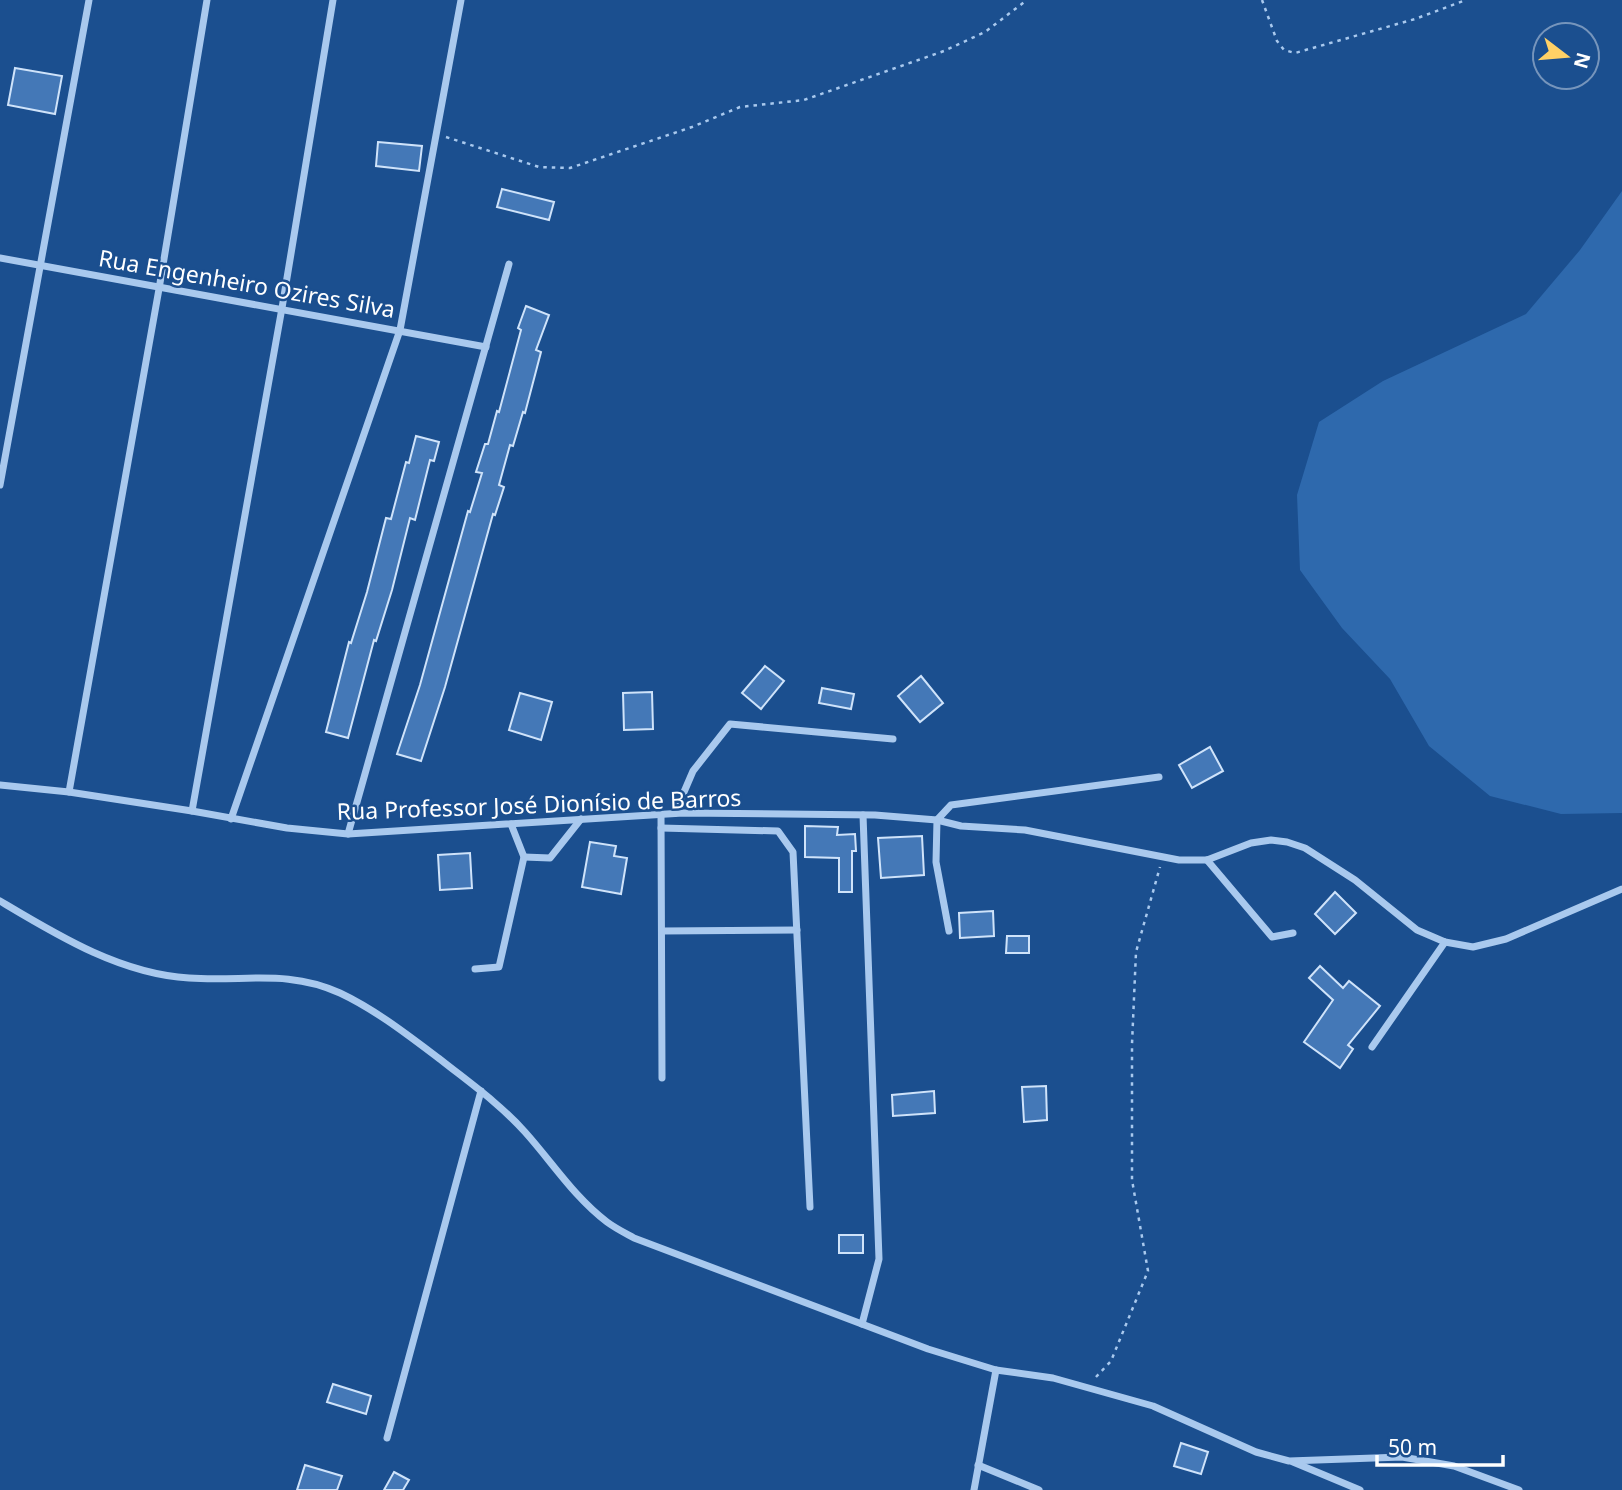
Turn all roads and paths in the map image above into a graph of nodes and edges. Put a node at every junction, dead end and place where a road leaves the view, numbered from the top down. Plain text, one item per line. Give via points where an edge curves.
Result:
1 (89, 0) edge
2 (207, 0) edge
3 (333, 0) edge
4 (461, 0) edge
5 (1027, 0) edge
6 (1262, 0) edge
7 (1466, 0) edge
8 (436, 134) junction
9 (0, 258) edge
10 (509, 264) dead end
11 (40, 266) junction
12 (159, 289) junction
13 (282, 309) junction
14 (400, 330) junction
15 (486, 347) junction
16 (0, 485) edge
17 (893, 739) dead end
18 (1159, 777) dead end
19 (0, 785) edge
20 (69, 792) junction
21 (192, 811) junction
22 (675, 813) junction
23 (661, 814) junction
24 (863, 815) junction
25 (231, 819) junction
26 (581, 819) junction
27 (937, 820) junction
28 (510, 824) junction
29 (661, 828) junction
30 (348, 834) junction
31 (524, 857) junction
32 (1163, 857) junction
33 (1207, 860) junction
34 (1622, 889) edge
35 (0, 901) edge
36 (797, 930) junction
37 (662, 931) junction
38 (949, 931) dead end
39 (1293, 933) dead end
40 (1445, 942) junction
41 (475, 969) dead end
42 (1372, 1047) dead end
43 (662, 1078) dead end
44 (481, 1091) junction
45 (810, 1207) dead end
46 (862, 1324) junction
47 (996, 1370) junction
48 (1086, 1387) junction
49 (387, 1438) dead end
50 (1289, 1461) junction
51 (978, 1465) junction
52 (974, 1490) edge
53 (1039, 1490) edge
54 (1360, 1490) edge
55 (1519, 1490) edge

1 - 11 street
2 - 12 street
3 - 13 street
4 - 8 street
5 - 8 path via 985,32 944,51 804,100 740,107 570,168 539,167
6 - 7 path via 1277,41 1284,50 1295,53
8 - 14 street
9 - 11 street, Rua Engenheiro Ozires Silva
10 - 15 street
11 - 12 street, Rua Engenheiro Ozires Silva
11 - 16 street
12 - 13 street, Rua Engenheiro Ozires Silva
12 - 20 street
13 - 14 street, Rua Engenheiro Ozires Silva
13 - 21 street
14 - 15 street, Rua Engenheiro Ozires Silva
14 - 25 street
15 - 30 street
17 - 22 street via 730,724 693,771
18 - 27 street via 951,805
19 - 20 street, Rua Professor José Dionísio de Barros
20 - 21 street, Rua Professor José Dionísio de Barros
21 - 25 street, Rua Professor José Dionísio de Barros
22 - 23 street, Rua Professor José Dionísio de Barros
22 - 24 street, Rua Professor José Dionísio de Barros
23 - 26 street, Rua Professor José Dionísio de Barros
23 - 29 street
24 - 27 street, Rua Professor José Dionísio de Barros
24 - 46 street via 879,1259
25 - 30 street, Rua Professor José Dionísio de Barros
26 - 28 street, Rua Professor José Dionísio de Barros
26 - 31 street via 550,858
27 - 32 street, Rua Professor José Dionísio de Barros via 1063,836
27 - 38 street via 936,862
28 - 30 street, Rua Professor José Dionísio de Barros
28 - 31 street
29 - 36 street via 778,831 793,852
29 - 37 street
31 - 41 street via 499,967
32 - 33 street, Rua Professor José Dionísio de Barros
32 - 48 path via 1136,952 1132,1044 1132,1180 1148,1271 1111,1361
33 - 39 street via 1272,937
33 - 40 street, Rua Professor José Dionísio de Barros via 1271,840 1305,848 1418,930
34 - 40 street, Rua Professor José Dionísio de Barros via 1506,939 1473,947
35 - 44 street via 58,936 155,973 312,981 400,1029
36 - 37 street
36 - 45 street
37 - 43 street
40 - 42 street
44 - 46 street via 607,1222 634,1238
44 - 49 street
46 - 47 street
47 - 48 street
47 - 51 street
48 - 50 street via 1153,1406 1256,1452
50 - 54 street
50 - 55 street via 1402,1457 1454,1466
51 - 52 street
51 - 53 street

